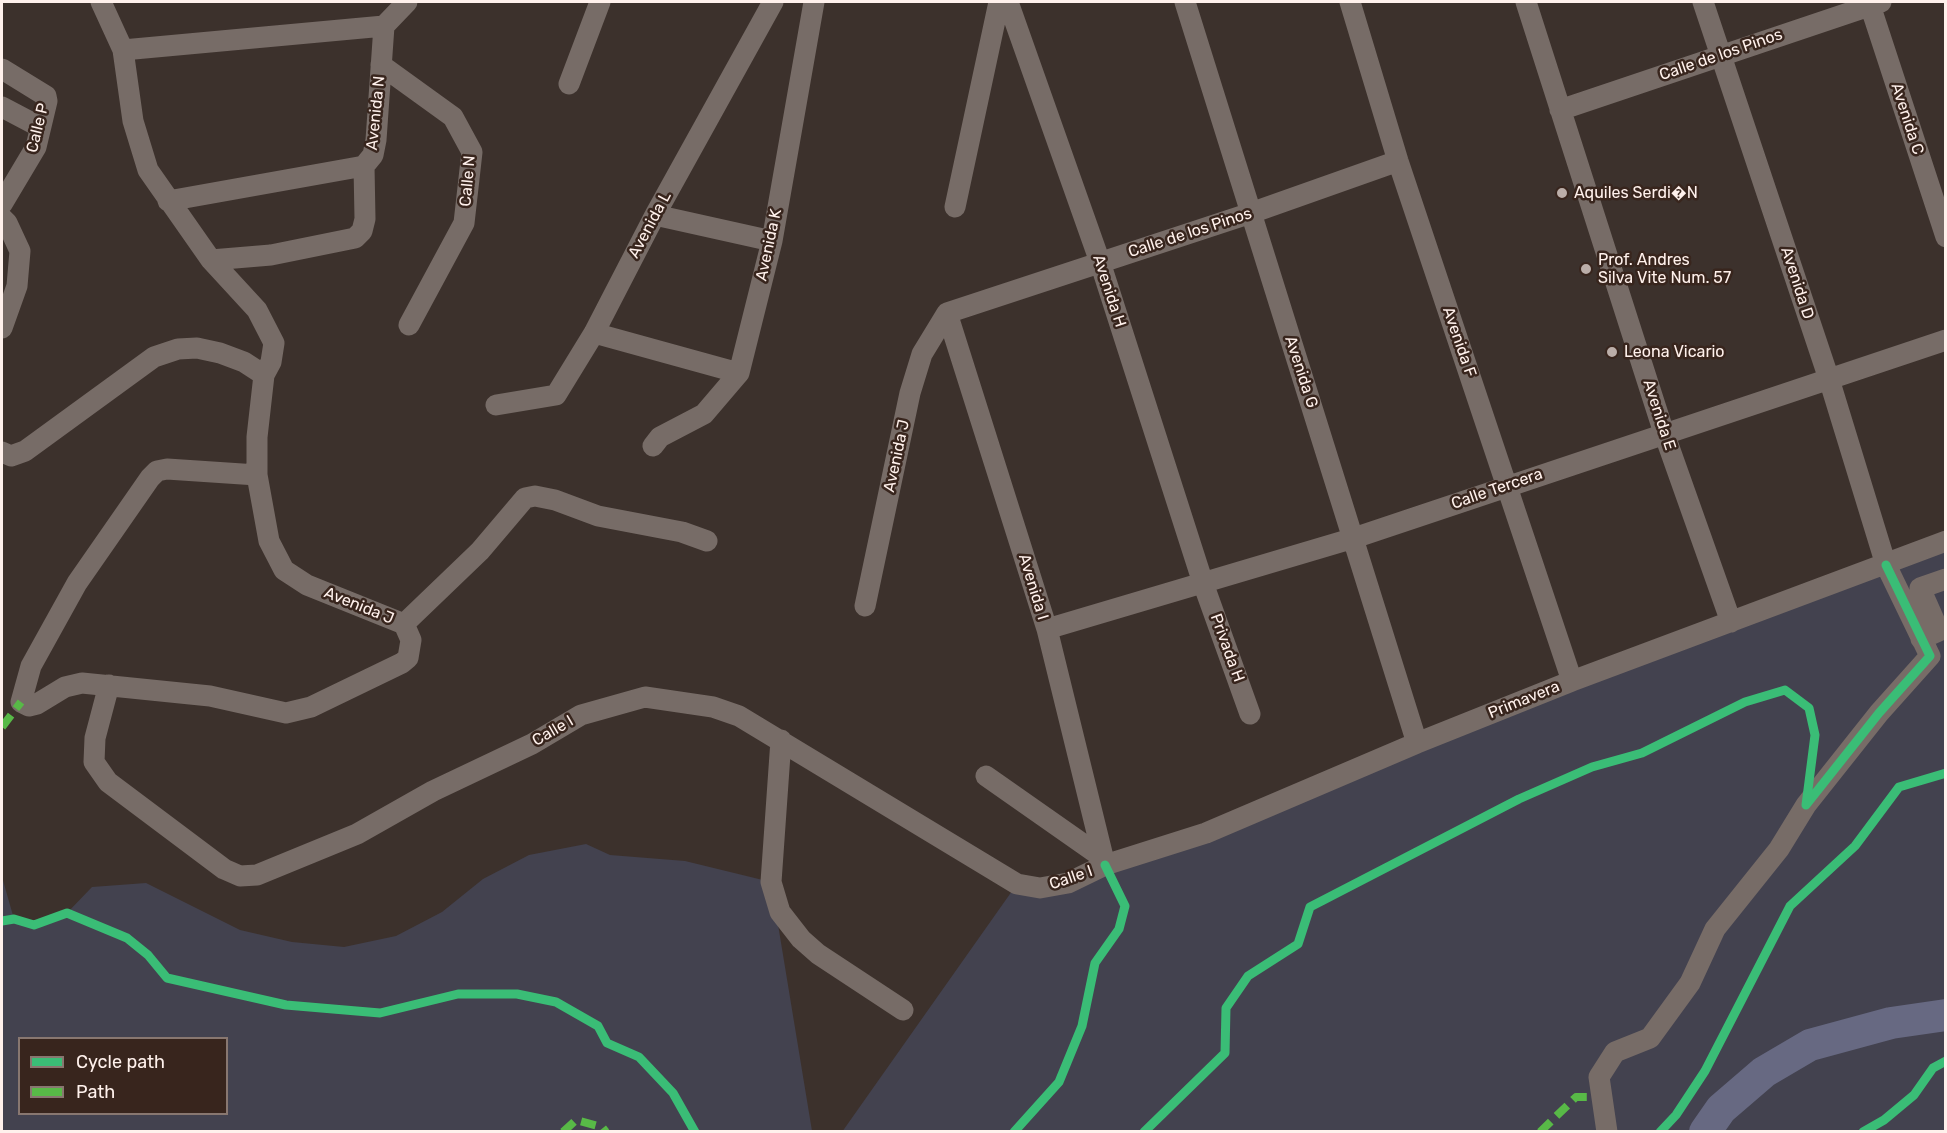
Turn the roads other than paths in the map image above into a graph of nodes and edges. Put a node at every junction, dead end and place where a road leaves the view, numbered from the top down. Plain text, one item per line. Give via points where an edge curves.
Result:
1 (101, 2) edge
2 (408, 2) edge
3 (600, 2) edge
4 (773, 2) edge
5 (814, 2) edge
6 (999, 2) edge
7 (1008, 2) edge
8 (1185, 2) edge
9 (1350, 2) edge
10 (1526, 2) edge
11 (1703, 2) edge
12 (1874, 3) edge
13 (384, 26) junction
14 (123, 50) junction
15 (1721, 55) junction
16 (381, 65) junction
17 (2, 69) edge
18 (569, 84) dead end
19 (2, 107) edge
20 (1560, 110) junction
21 (40, 128) junction
22 (1398, 161) junction
23 (364, 166) junction
24 (168, 201) junction
25 (2, 204) edge
26 (955, 207) dead end
27 (1251, 213) junction
28 (655, 215) junction
29 (2, 218) edge
30 (1946, 237) edge
31 (772, 241) junction
32 (211, 260) junction
33 (1100, 262) junction
34 (947, 313) junction
35 (409, 325) dead end
36 (2, 328) edge
37 (594, 333) junction
38 (1946, 340) edge
39 (739, 374) junction
40 (264, 375) junction
41 (1829, 379) junction
42 (496, 405) dead end
43 (1664, 433) junction
44 (653, 446) dead end
45 (2, 452) edge
46 (256, 475) junction
47 (1507, 485) junction
48 (1354, 538) junction
49 (707, 541) dead end
50 (1946, 541) edge
51 (1886, 565) junction
52 (1946, 579) edge
53 (1203, 583) junction
54 (865, 606) dead end
55 (1731, 622) junction
56 (404, 624) junction
57 (1047, 629) junction
58 (1934, 629) edge
59 (1572, 681) junction
60 (109, 686) junction
61 (1250, 714) dead end
62 (781, 740) junction
63 (1417, 743) junction
64 (986, 776) dead end
65 (1104, 862) junction
66 (903, 1010) dead end
67 (1607, 1131) edge

1 - 14 street
2 - 13 street
3 - 18 street
4 - 28 street, Avenida L
5 - 31 street, Avenida K
6 - 26 street
7 - 33 street, Avenida H
8 - 27 street, Avenida G
9 - 22 street, Avenida F
10 - 20 street, Avenida E
11 - 15 street, Avenida D
12 - 15 street, Calle de los Pinos
12 - 30 street, Avenida C
13 - 14 street
13 - 16 street, Avenida N
14 - 24 street via 133,121 148,170
15 - 20 street, Calle de los Pinos
15 - 41 street, Avenida D
16 - 23 street, Avenida N via 376,140 373,155
16 - 35 street, Calle N via 453,117 472,152 464,223
17 - 21 street, Calle P via 46,96
19 - 21 street
20 - 43 street, Avenida E
21 - 25 street, Calle P via 31,158
22 - 27 street, Calle de los Pinos
22 - 47 street, Avenida F
23 - 24 street
23 - 32 street, Avenida N via 365,219 355,238 271,255
24 - 32 street
27 - 33 street, Calle de los Pinos
27 - 48 street, Avenida G
28 - 31 street
28 - 37 street, Avenida L
29 - 36 street via 20,251 17,286
31 - 39 street, Avenida K
32 - 40 street, Avenida J via 256,310 269,332 274,343
33 - 34 street, Calle de los Pinos
33 - 53 street, Avenida H
34 - 54 street, Avenida J via 922,354 910,393
34 - 57 street, Avenida I
37 - 39 street
37 - 42 street, Avenida L via 556,394
38 - 41 street, Calle Tercera
39 - 44 street, Avenida K via 704,414 660,437
40 - 45 street via 220,353 178,349 154,357 25,451 11,456
40 - 46 street, Avenida J via 256,437
41 - 43 street, Calle Tercera
41 - 51 street, Avenida D
43 - 47 street, Calle Tercera
43 - 55 street, Avenida E
46 - 56 street, Avenida J via 268,541 284,570 308,585
46 - 60 street, Avenida J via 157,471 77,583 31,666 21,702 37,704 65,687 82,683
47 - 48 street, Calle Tercera
47 - 59 street, Avenida F
48 - 53 street, Calle Tercera
48 - 63 street, Avenida G
49 - 56 street via 682,532 598,516 555,500 525,498 480,551
50 - 51 street, Primavera
51 - 55 street, Primavera
51 - 58 street, Avenida D
52 - 58 street via 1920,588
53 - 57 street, Calle Tercera
53 - 61 street, Privada H
55 - 59 street, Primavera
56 - 60 street, Avenida J via 411,640 408,658 402,663 311,707 285,713 210,696
57 - 65 street, Avenida I
58 - 67 street via 1929,656 1806,805 1779,849 1716,929 1690,983 1650,1038 1615,1052 1599,1077
59 - 63 street, Primavera
60 - 62 street, Calle I via 95,738 94,762 108,782 224,869 240,876 257,875 357,834 581,715 645,697 713,707 739,716
62 - 65 street, Calle I via 1017,885 1041,888 1068,883
62 - 66 street via 771,882 780,912 818,954
63 - 65 street, Primavera via 1206,833
64 - 65 street

